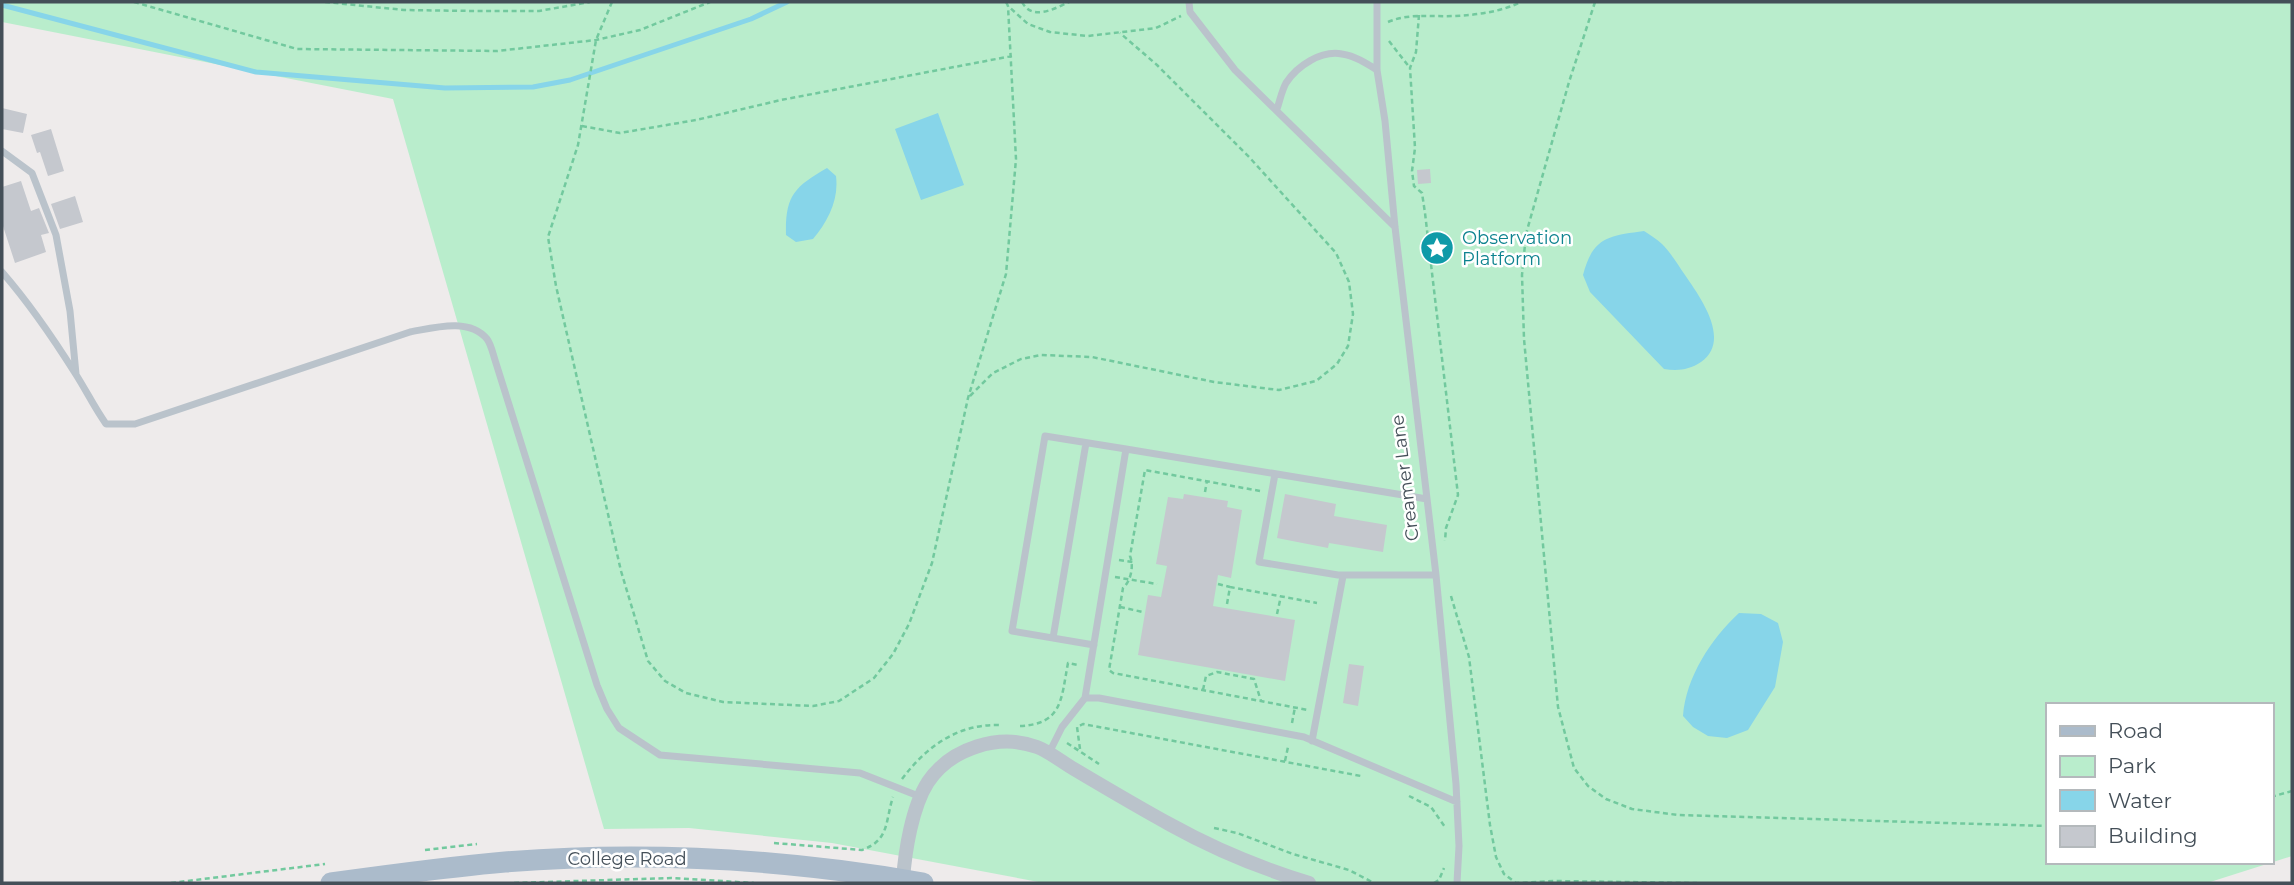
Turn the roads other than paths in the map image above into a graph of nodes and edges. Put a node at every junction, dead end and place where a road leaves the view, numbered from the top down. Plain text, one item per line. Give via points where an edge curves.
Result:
1 (1188, 2) edge
2 (1377, 2) edge
3 (1377, 70) junction
4 (1277, 108) junction
5 (2, 151) edge
6 (1395, 227) junction
7 (4, 277) edge
8 (76, 375) junction
9 (1086, 443) junction
10 (1126, 449) junction
11 (1275, 474) junction
12 (1427, 499) junction
13 (1436, 575) junction
14 (1343, 576) junction
15 (1053, 638) junction
16 (1094, 645) junction
17 (1085, 698) junction
18 (1312, 741) junction
19 (1048, 754) junction
20 (922, 797) junction
21 (1457, 802) junction
22 (330, 873) edge
23 (913, 882) edge
24 (1309, 883) edge
25 (1457, 883) edge

1 - 4 lane via 1190,12 1235,70
2 - 3 lane, Creamer Lane
3 - 4 lane via 1340,53 1319,56 1299,67 1285,84
3 - 6 lane, Creamer Lane
4 - 6 lane
5 - 8 lane via 32,173 56,235
6 - 12 lane, Creamer Lane
7 - 8 lane via 27,302
8 - 20 lane via 106,424 135,424 410,332 472,327 487,339 495,360 597,685 620,728 660,755 859,773
9 - 10 lane
9 - 15 lane
9 - 15 lane via 1045,436 1042,449 1012,631
10 - 11 lane
10 - 16 lane
11 - 12 lane
11 - 14 lane via 1259,562
12 - 13 lane, Creamer Lane
13 - 14 lane
13 - 21 lane, Creamer Lane
14 - 18 lane
15 - 16 lane
16 - 17 lane
17 - 18 lane
17 - 19 lane
18 - 21 lane
19 - 20 street via 1009,741 973,748 941,768
19 - 24 street via 1228,856
20 - 23 street via 906,848
21 - 25 lane, Creamer Lane
22 - 23 main road, College Road via 636,858 776,864

